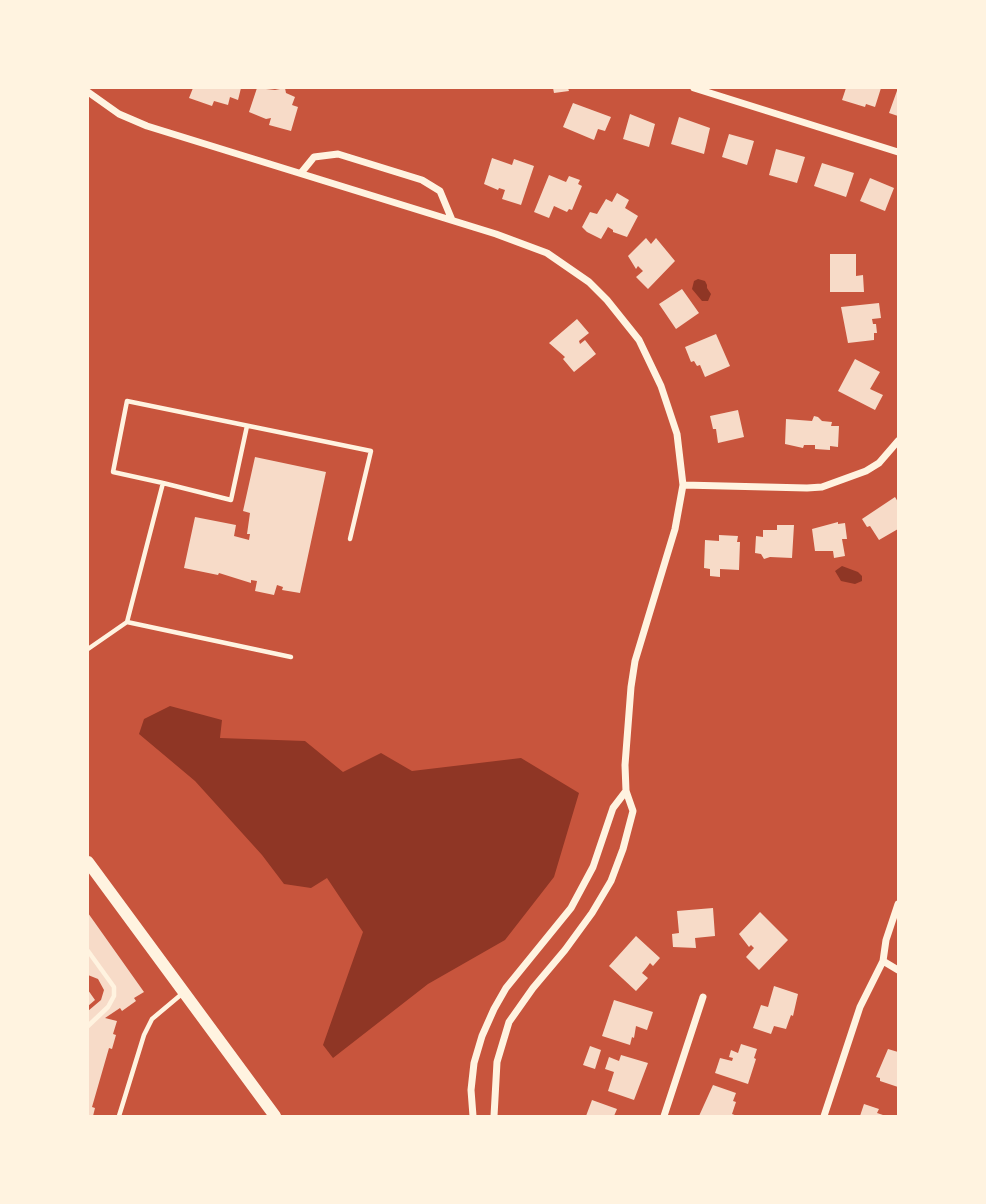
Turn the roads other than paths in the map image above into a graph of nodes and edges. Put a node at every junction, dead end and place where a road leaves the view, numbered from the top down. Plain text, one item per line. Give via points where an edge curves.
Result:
1 (694, 88) edge
2 (88, 92) edge
3 (898, 152) edge
4 (301, 173) junction
5 (452, 220) junction
6 (247, 426) junction
7 (898, 440) edge
8 (163, 483) junction
9 (683, 485) junction
10 (350, 539) dead end
11 (127, 622) junction
12 (88, 649) edge
13 (291, 657) dead end
14 (626, 792) junction
15 (88, 862) edge
16 (898, 904) edge
17 (88, 951) edge
18 (883, 961) junction
19 (898, 970) edge
20 (184, 992) junction
21 (703, 997) dead end
22 (88, 1026) edge
23 (119, 1116) edge
24 (275, 1116) edge
25 (473, 1116) edge
26 (494, 1116) edge
27 (664, 1116) edge
28 (824, 1116) edge

1 - 3 street
2 - 4 street via 119,114 147,126
4 - 5 street
4 - 5 street via 314,158 338,154 422,180 440,191
5 - 9 street via 547,253 607,300 639,340 661,386 677,434
6 - 8 lane via 231,500
6 - 8 lane via 127,401 113,472
6 - 10 lane via 371,451
7 - 9 street via 869,470 838,483 807,488
8 - 11 lane
9 - 14 street via 675,529 635,661 625,740
11 - 12 lane
11 - 13 lane
14 - 25 street via 613,808 593,867 571,908 494,1009 474,1063
14 - 26 street via 633,811 611,881 509,1022 497,1062
15 - 20 main road
16 - 18 street
17 - 22 lane via 114,987 108,1007
18 - 19 street
18 - 28 street via 860,1007
20 - 23 lane via 152,1019
20 - 24 main road
21 - 27 street

